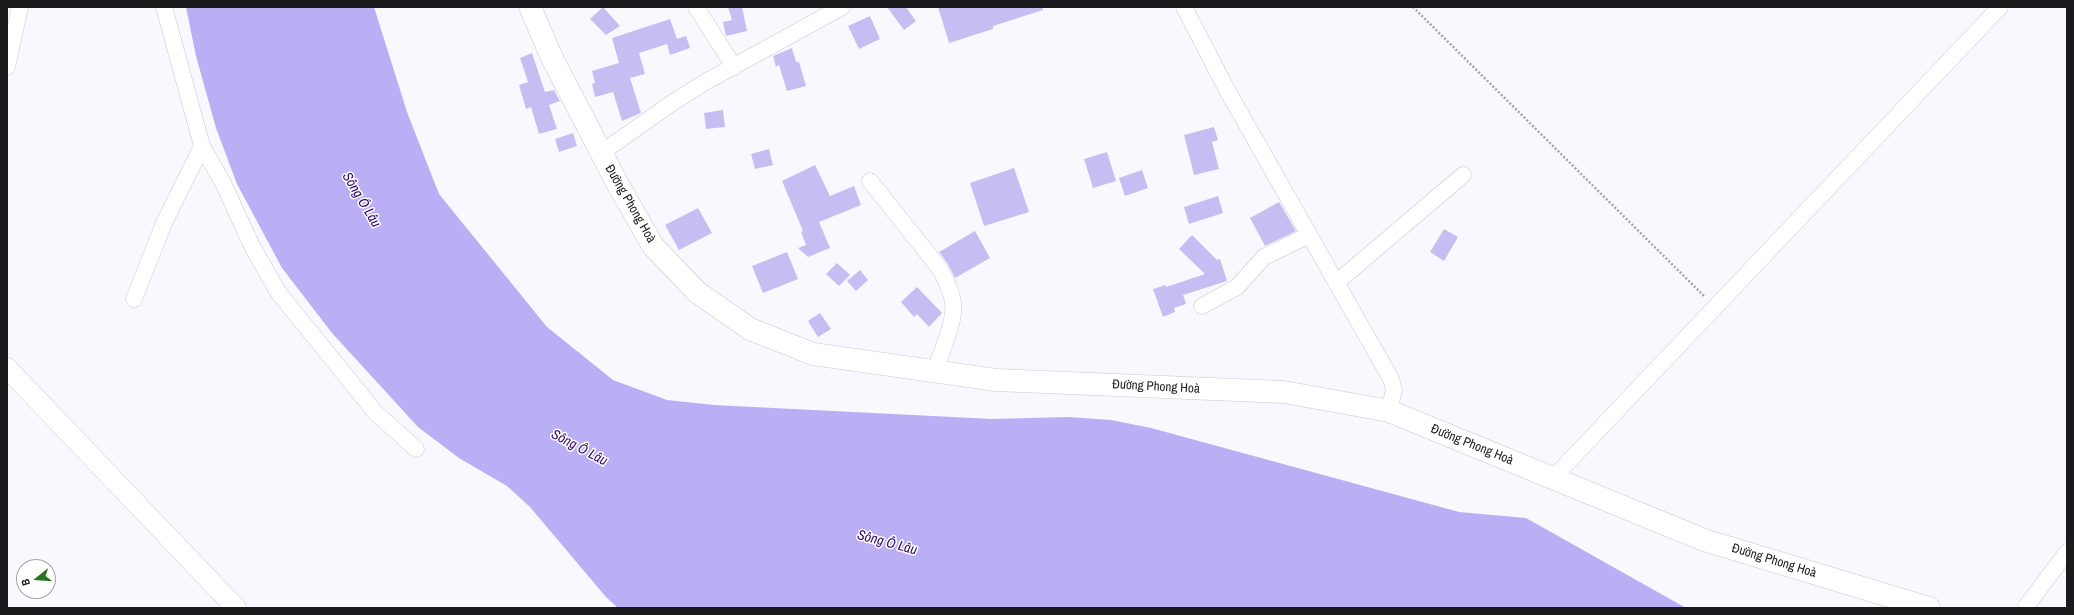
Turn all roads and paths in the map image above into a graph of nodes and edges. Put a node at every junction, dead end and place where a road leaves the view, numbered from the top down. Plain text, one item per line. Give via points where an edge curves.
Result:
1 (20, 7) edge
2 (164, 7) edge
3 (530, 7) edge
4 (696, 7) edge
5 (842, 7) edge
6 (1184, 7) edge
7 (1413, 7) edge
8 (2000, 7) edge
9 (7, 67) edge
10 (734, 67) junction
11 (202, 146) junction
12 (601, 153) junction
13 (1463, 174) dead end
14 (870, 181) dead end
15 (1309, 235) junction
16 (1336, 283) junction
17 (134, 299) dead end
18 (1202, 306) dead end
19 (1715, 307) junction
20 (7, 368) edge
21 (935, 371) junction
22 (1389, 411) junction
23 (416, 449) dead end
24 (1553, 478) junction
25 (2067, 552) edge
26 (236, 608) edge
27 (1929, 608) edge
28 (2025, 608) edge

1 - 9 street
2 - 11 street
3 - 12 main road, Đường Phong Hoà via 552,58
4 - 10 street
5 - 10 street
6 - 15 street via 1227,90
7 - 19 path
8 - 19 street
10 - 12 street via 672,103
11 - 17 street via 164,223
11 - 23 street via 278,292 374,412
12 - 21 main road, Đường Phong Hoà via 653,246 697,292 750,329 813,354
13 - 16 street
14 - 21 street via 936,264 947,283 953,303 953,314
15 - 16 street
15 - 18 street via 1264,257 1237,287
16 - 22 street via 1391,379 1394,390
19 - 24 street
20 - 26 street
21 - 22 main road, Đường Phong Hoà via 996,380 1284,392
22 - 24 main road, Đường Phong Hoà
24 - 27 main road, Đường Phong Hoà via 1704,540
25 - 28 street

